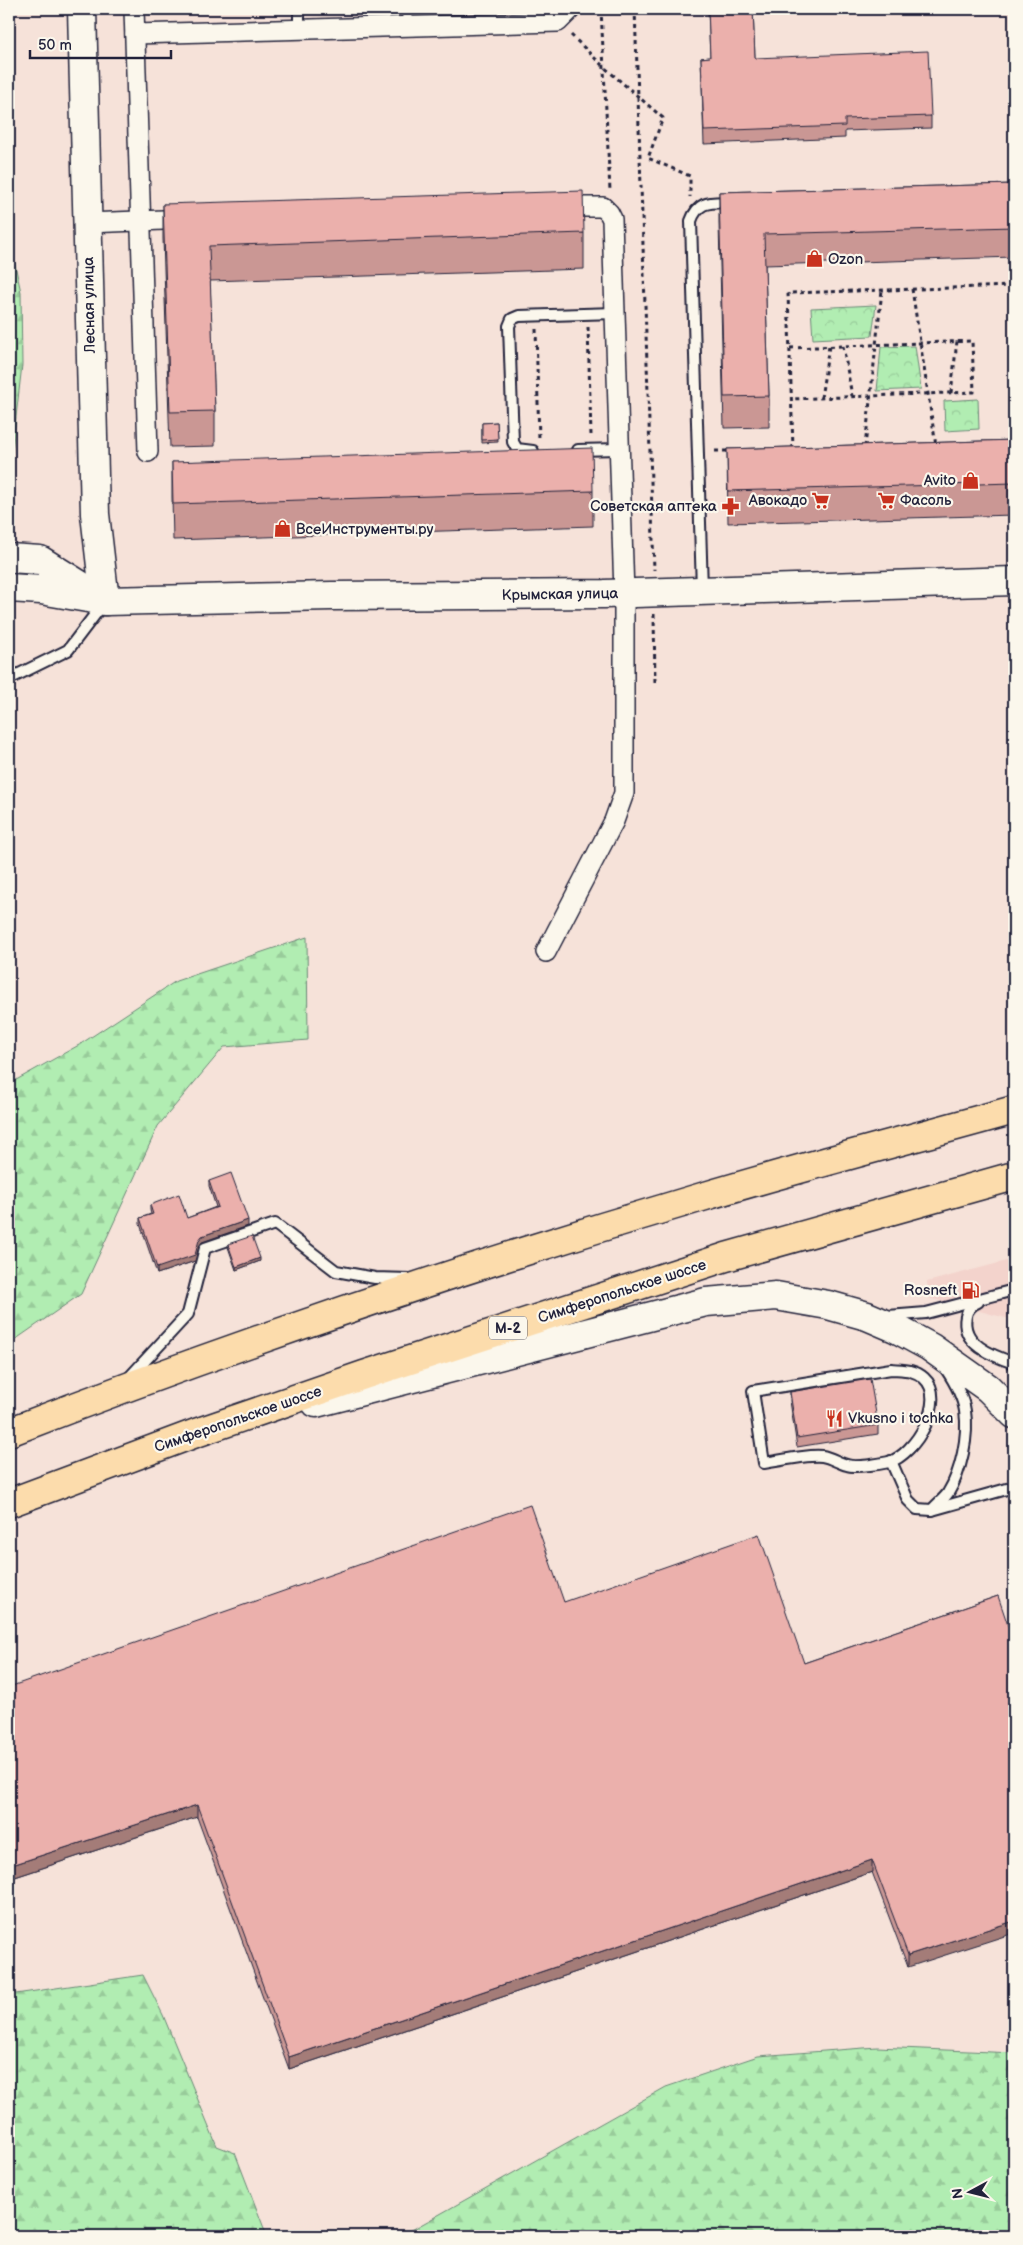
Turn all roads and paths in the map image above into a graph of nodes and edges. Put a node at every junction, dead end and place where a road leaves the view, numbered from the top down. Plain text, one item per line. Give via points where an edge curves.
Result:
1 (82, 9) edge
2 (134, 9) edge
3 (299, 9) edge
4 (601, 9) edge
5 (635, 9) edge
6 (564, 15) edge
7 (407, 18) edge
8 (299, 29) junction
9 (135, 34) junction
10 (604, 67) junction
11 (637, 96) junction
12 (743, 202) edge
13 (537, 208) edge
14 (695, 210) junction
15 (204, 219) edge
16 (612, 219) junction
17 (140, 221) junction
18 (87, 223) junction
19 (1014, 286) edge
20 (912, 289) junction
21 (882, 290) junction
22 (615, 313) junction
23 (587, 314) junction
24 (535, 316) junction
25 (957, 341) junction
26 (920, 343) junction
27 (876, 344) junction
28 (829, 346) junction
29 (844, 346) junction
30 (790, 348) junction
31 (951, 393) junction
32 (928, 394) junction
33 (852, 396) junction
34 (871, 396) junction
35 (821, 398) junction
36 (791, 399) junction
37 (927, 446) edge
38 (936, 446) junction
39 (946, 446) edge
40 (874, 447) edge
41 (856, 448) edge
42 (865, 448) junction
43 (592, 449) junction
44 (619, 449) junction
45 (793, 449) junction
46 (802, 449) edge
47 (566, 450) edge
48 (783, 450) edge
49 (540, 451) joint
50 (715, 451) dead end
51 (735, 451) edge
52 (148, 452) dead end
53 (9, 558) edge
54 (1014, 581) edge
55 (9, 588) edge
56 (702, 591) junction
57 (654, 592) junction
58 (624, 594) junction
59 (105, 602) junction
60 (9, 679) edge
61 (655, 684) dead end
62 (546, 952) dead end
63 (1014, 1110) edge
64 (1014, 1176) edge
65 (440, 1279) junction
66 (1014, 1290) edge
67 (985, 1299) junction
68 (867, 1316) junction
69 (930, 1347) junction
70 (1014, 1363) edge
71 (116, 1390) junction
72 (1014, 1414) edge
73 (9, 1432) edge
74 (196, 1433) junction
75 (891, 1461) junction
76 (1014, 1487) edge
77 (9, 1503) edge
78 (932, 1510) junction

1 - 18 street, Лесная улица
2 - 9 street
3 - 8 lane
4 - 10 path
5 - 11 path
6 - 7 street
6 - 10 path
7 - 8 street
8 - 9 street
9 - 17 street
10 - 11 path
10 - 16 path
11 - 14 path via 662,118 648,158 690,176 690,199
11 - 57 path
12 - 14 lane via 704,203
13 - 16 street via 603,207
14 - 56 lane via 691,221
15 - 17 street
16 - 22 street
17 - 18 street
17 - 52 street
18 - 59 street, Лесная улица via 95,514
19 - 20 path
20 - 21 path
20 - 26 path
21 - 27 path
21 - 30 path via 788,293
22 - 23 lane
22 - 44 street
23 - 24 lane
23 - 43 path
24 - 49 path
24 - 49 lane via 512,319 509,335 513,442 524,451
25 - 26 path
25 - 31 path
25 - 31 path via 972,341 974,392
26 - 27 path
26 - 32 path
27 - 29 path
27 - 34 path
28 - 29 path
28 - 30 path
28 - 35 path
29 - 33 path
30 - 36 path
31 - 32 path
32 - 34 path
32 - 38 path
33 - 34 path
33 - 35 path
34 - 42 path
35 - 36 path
36 - 45 path
37 - 38 path
38 - 39 path
40 - 42 path
41 - 42 path
43 - 44 lane
43 - 47 lane
44 - 58 street
45 - 46 path
45 - 48 path
50 - 51 path
53 - 59 street via 40,560
54 - 56 street, Крымская улица
55 - 59 street, Крымская улица via 41,590
56 - 57 street, Крымская улица
57 - 58 street, Крымская улица
57 - 61 path
58 - 59 street, Крымская улица via 332,596
58 - 62 street via 624,794 614,821
59 - 60 lane via 68,650
63 - 65 highway via 702,1197
64 - 74 highway, Симферопольское шоссе / М-2 via 726,1257
65 - 71 highway
65 - 71 lane via 375,1278 336,1271 276,1224 205,1248 188,1314
66 - 67 lane
67 - 68 lane via 926,1313
67 - 70 lane via 974,1304 966,1314 965,1325 970,1338 980,1348
68 - 69 street
68 - 74 street via 776,1296 706,1302
69 - 72 street via 988,1388
69 - 78 lane via 954,1380 965,1411 964,1444 956,1476 947,1494
71 - 73 highway
74 - 77 highway, Симферопольское шоссе / М-2
75 - 75 lane via 909,1449 923,1431 932,1411 925,1378 910,1370 866,1372 753,1392 764,1463 822,1456 850,1466
75 - 78 lane via 908,1500 917,1509
76 - 78 lane

